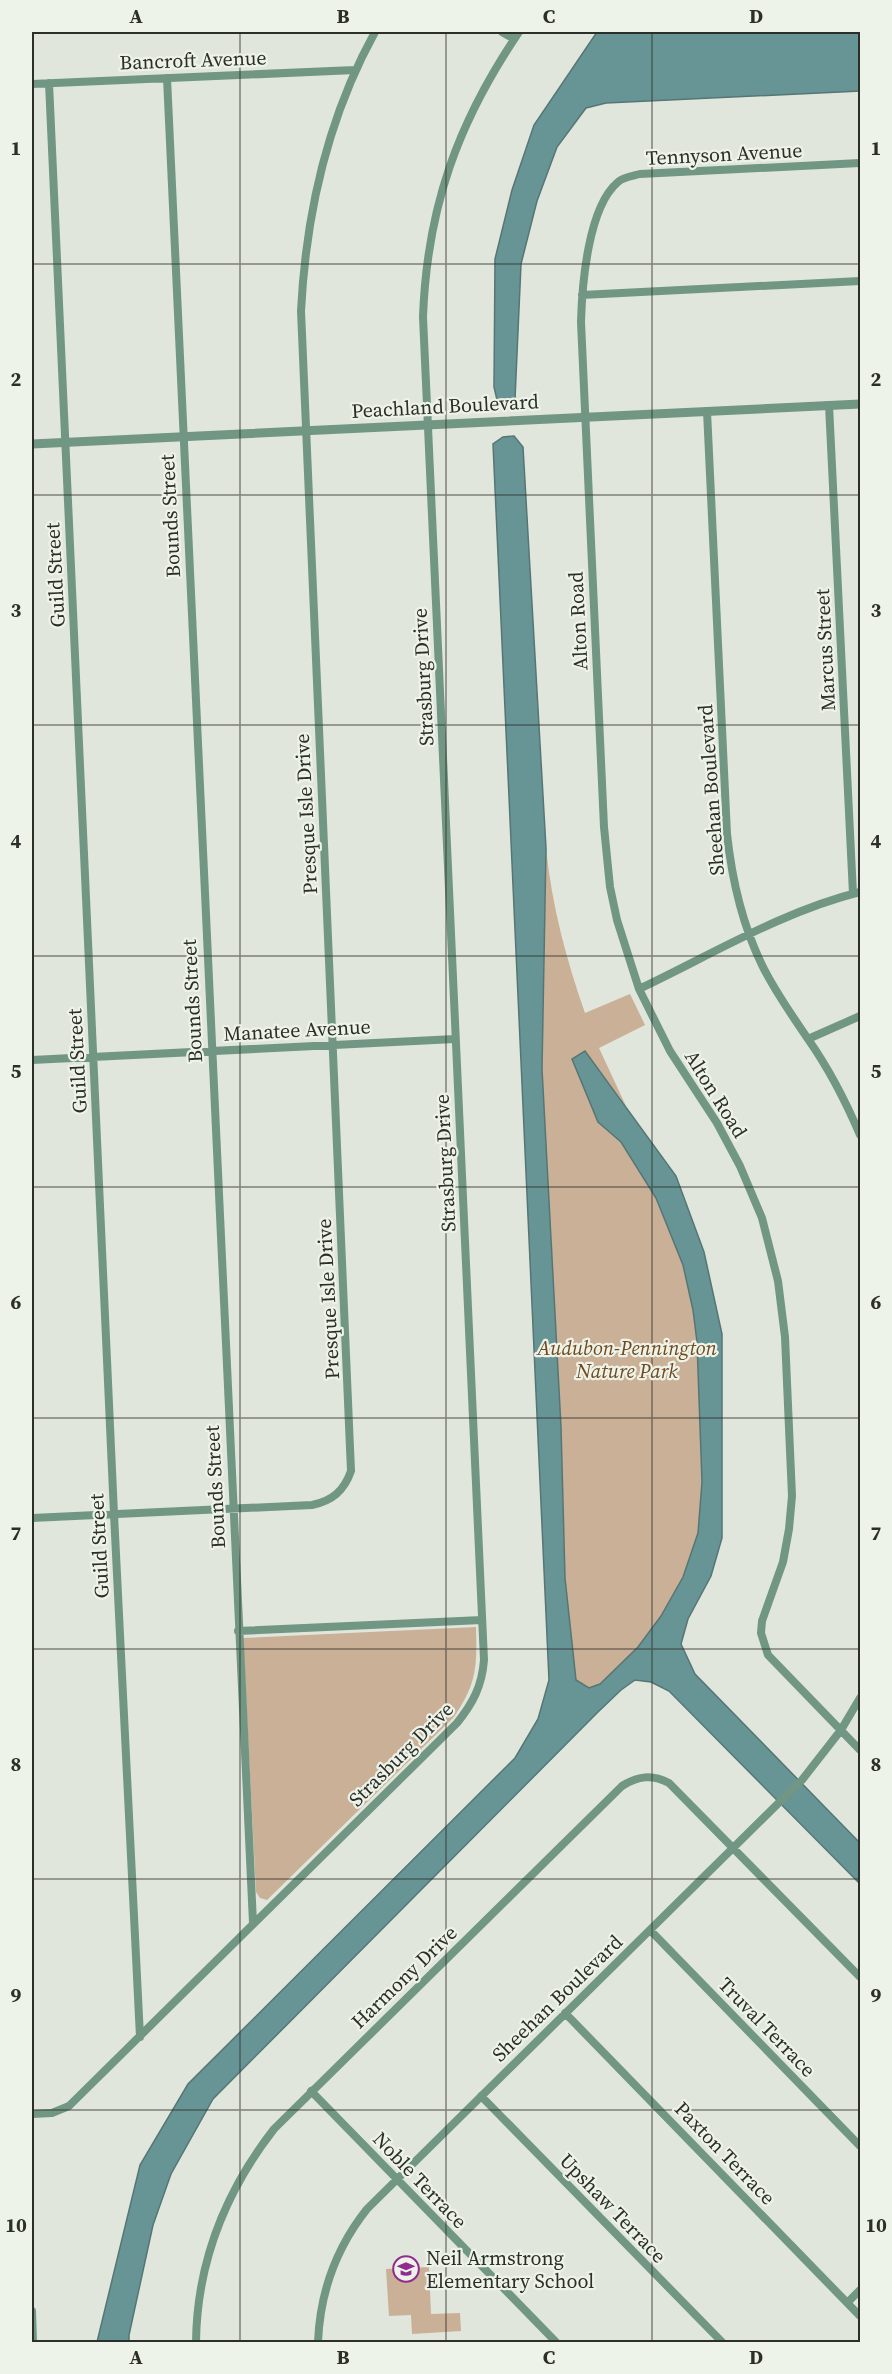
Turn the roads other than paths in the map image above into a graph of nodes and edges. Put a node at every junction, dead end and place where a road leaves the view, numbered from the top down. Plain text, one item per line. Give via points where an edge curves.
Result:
1 (375, 32) edge
2 (502, 32) edge
3 (519, 32) edge
4 (514, 39) junction
5 (355, 70) junction
6 (167, 78) junction
7 (49, 83) junction
8 (32, 84) edge
9 (861, 163) edge
10 (861, 281) edge
11 (582, 294) junction
12 (861, 404) edge
13 (829, 405) junction
14 (707, 411) junction
15 (585, 417) junction
16 (428, 424) junction
17 (305, 430) junction
18 (183, 436) junction
19 (65, 442) junction
20 (32, 444) edge
21 (857, 893) edge
22 (750, 936) junction
23 (639, 989) junction
24 (861, 1016) edge
25 (455, 1039) junction
26 (808, 1039) junction
27 (333, 1045) junction
28 (211, 1050) junction
29 (93, 1056) junction
30 (32, 1060) edge
31 (861, 1135) edge
32 (232, 1509) junction
33 (114, 1514) junction
34 (32, 1518) edge
35 (482, 1620) junction
36 (238, 1631) junction
37 (861, 1698) edge
38 (841, 1730) junction
39 (861, 1750) edge
40 (734, 1848) junction
41 (253, 1923) junction
42 (650, 1930) junction
43 (861, 1977) edge
44 (565, 2013) junction
45 (140, 2037) junction
46 (310, 2091) junction
47 (481, 2096) junction
48 (32, 2114) edge
49 (861, 2146) edge
50 (396, 2179) junction
51 (861, 2290) edge
52 (848, 2302) junction
53 (32, 2311) edge
54 (861, 2316) edge
55 (33, 2343) edge
56 (196, 2343) edge
57 (318, 2343) edge
58 (556, 2343) edge
59 (722, 2343) edge

1 - 5 street, Presque Isle Drive
2 - 4 street
3 - 4 street, Strasburg Drive
4 - 16 street, Strasburg Drive via 465,124 434,219 423,317
5 - 6 street, Bancroft Avenue
5 - 17 street, Presque Isle Drive via 323,157 306,239 301,311
6 - 7 street, Bancroft Avenue
6 - 18 street, Bounds Street
7 - 8 street, Bancroft Avenue
7 - 19 street, Guild Street
9 - 11 street, Tennyson Avenue via 640,174 620,180 606,196 597,218
10 - 11 street
11 - 15 street, Tennyson Avenue
12 - 13 street, Peachland Boulevard
13 - 14 street, Peachland Boulevard
13 - 21 street, Marcus Street
14 - 15 street, Peachland Boulevard
14 - 22 street, Sheehan Boulevard via 727,834 734,885
15 - 16 street, Peachland Boulevard
15 - 23 street, Alton Road via 606,852 617,920
16 - 17 street, Peachland Boulevard
16 - 25 street, Strasburg Drive
17 - 18 street, Peachland Boulevard
17 - 27 street, Presque Isle Drive
18 - 19 street, Peachland Boulevard
18 - 28 street, Bounds Street
19 - 20 street, Peachland Boulevard
19 - 29 street, Guild Street
21 - 22 street via 805,910
22 - 23 street
22 - 26 street, Sheehan Boulevard via 775,988
23 - 38 street, Alton Road via 670,1051 740,1166 771,1249 785,1337 792,1496 783,1562 761,1633 768,1655
24 - 26 street
25 - 27 street, Manatee Avenue
25 - 35 street, Strasburg Drive
26 - 31 street, Sheehan Boulevard
27 - 28 street, Manatee Avenue
27 - 32 street, Presque Isle Drive via 351,1471 341,1491 322,1503
28 - 29 street, Manatee Avenue
28 - 32 street, Bounds Street
29 - 30 street, Manatee Avenue
29 - 33 street, Guild Street
32 - 33 street, Presque Isle Drive
32 - 36 street, Bounds Street
33 - 34 street, Presque Isle Drive
33 - 45 street, Guild Street
35 - 36 street
35 - 41 street, Strasburg Drive via 482,1675 471,1705
36 - 41 street, Bounds Street
37 - 38 street, Sheehan Boulevard
38 - 39 street, Alton Road
38 - 40 street, Sheehan Boulevard via 802,1780
40 - 42 street, Sheehan Boulevard
40 - 43 street
40 - 46 street, Harmony Drive via 669,1783 659,1778 634,1779 622,1786
41 - 45 street, Strasburg Drive
42 - 44 street, Sheehan Boulevard
42 - 49 street, Truval Terrace
44 - 47 street, Sheehan Boulevard
44 - 52 street, Paxton Terrace
45 - 48 street, Strasburg Drive via 69,2106 52,2113
46 - 50 street, Noble Terrace
46 - 56 street, Harmony Drive via 256,2152 228,2201 204,2269
47 - 50 street, Sheehan Boulevard
47 - 59 street, Upshaw Terrace
50 - 57 street, Sheehan Boulevard via 358,2221 339,2253 324,2296
50 - 58 street, Noble Terrace
51 - 52 street
52 - 54 street, Paxton Terrace
53 - 55 street

